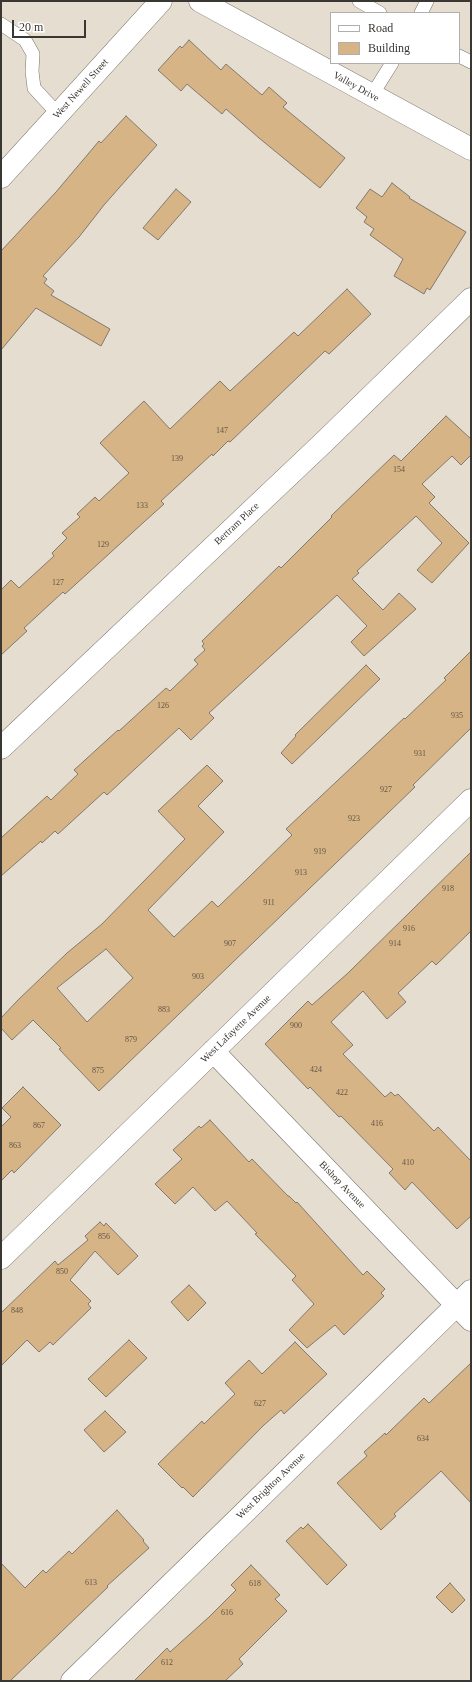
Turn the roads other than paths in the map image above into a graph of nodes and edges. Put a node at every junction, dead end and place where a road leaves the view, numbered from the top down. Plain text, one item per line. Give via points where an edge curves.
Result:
1 (161, 1) edge
2 (200, 1) edge
3 (359, 1) edge
4 (427, 1) edge
5 (378, 12) edge
6 (422, 12) edge
7 (1, 24) edge
8 (460, 56) edge
9 (471, 62) edge
10 (391, 64) edge
11 (372, 95) junction
12 (58, 114) junction
13 (471, 149) edge
14 (1, 177) edge
15 (471, 299) edge
16 (1, 748) edge
17 (471, 800) edge
18 (213, 1051) junction
19 (1, 1258) edge
20 (466, 1305) edge
21 (72, 1681) edge

1 - 12 street, West Newell Street
2 - 11 street, Valley Drive
3 - 5 lane
4 - 6 lane
7 - 12 lane via 25,40 33,54 34,88
8 - 9 lane
10 - 11 lane
11 - 13 street, Valley Drive
12 - 14 street, West Newell Street
15 - 16 street, Bertram Place
17 - 18 street, West Lafayette Avenue
18 - 19 street, West Lafayette Avenue
18 - 20 street, Bishop Avenue
20 - 21 street, West Brighton Avenue

